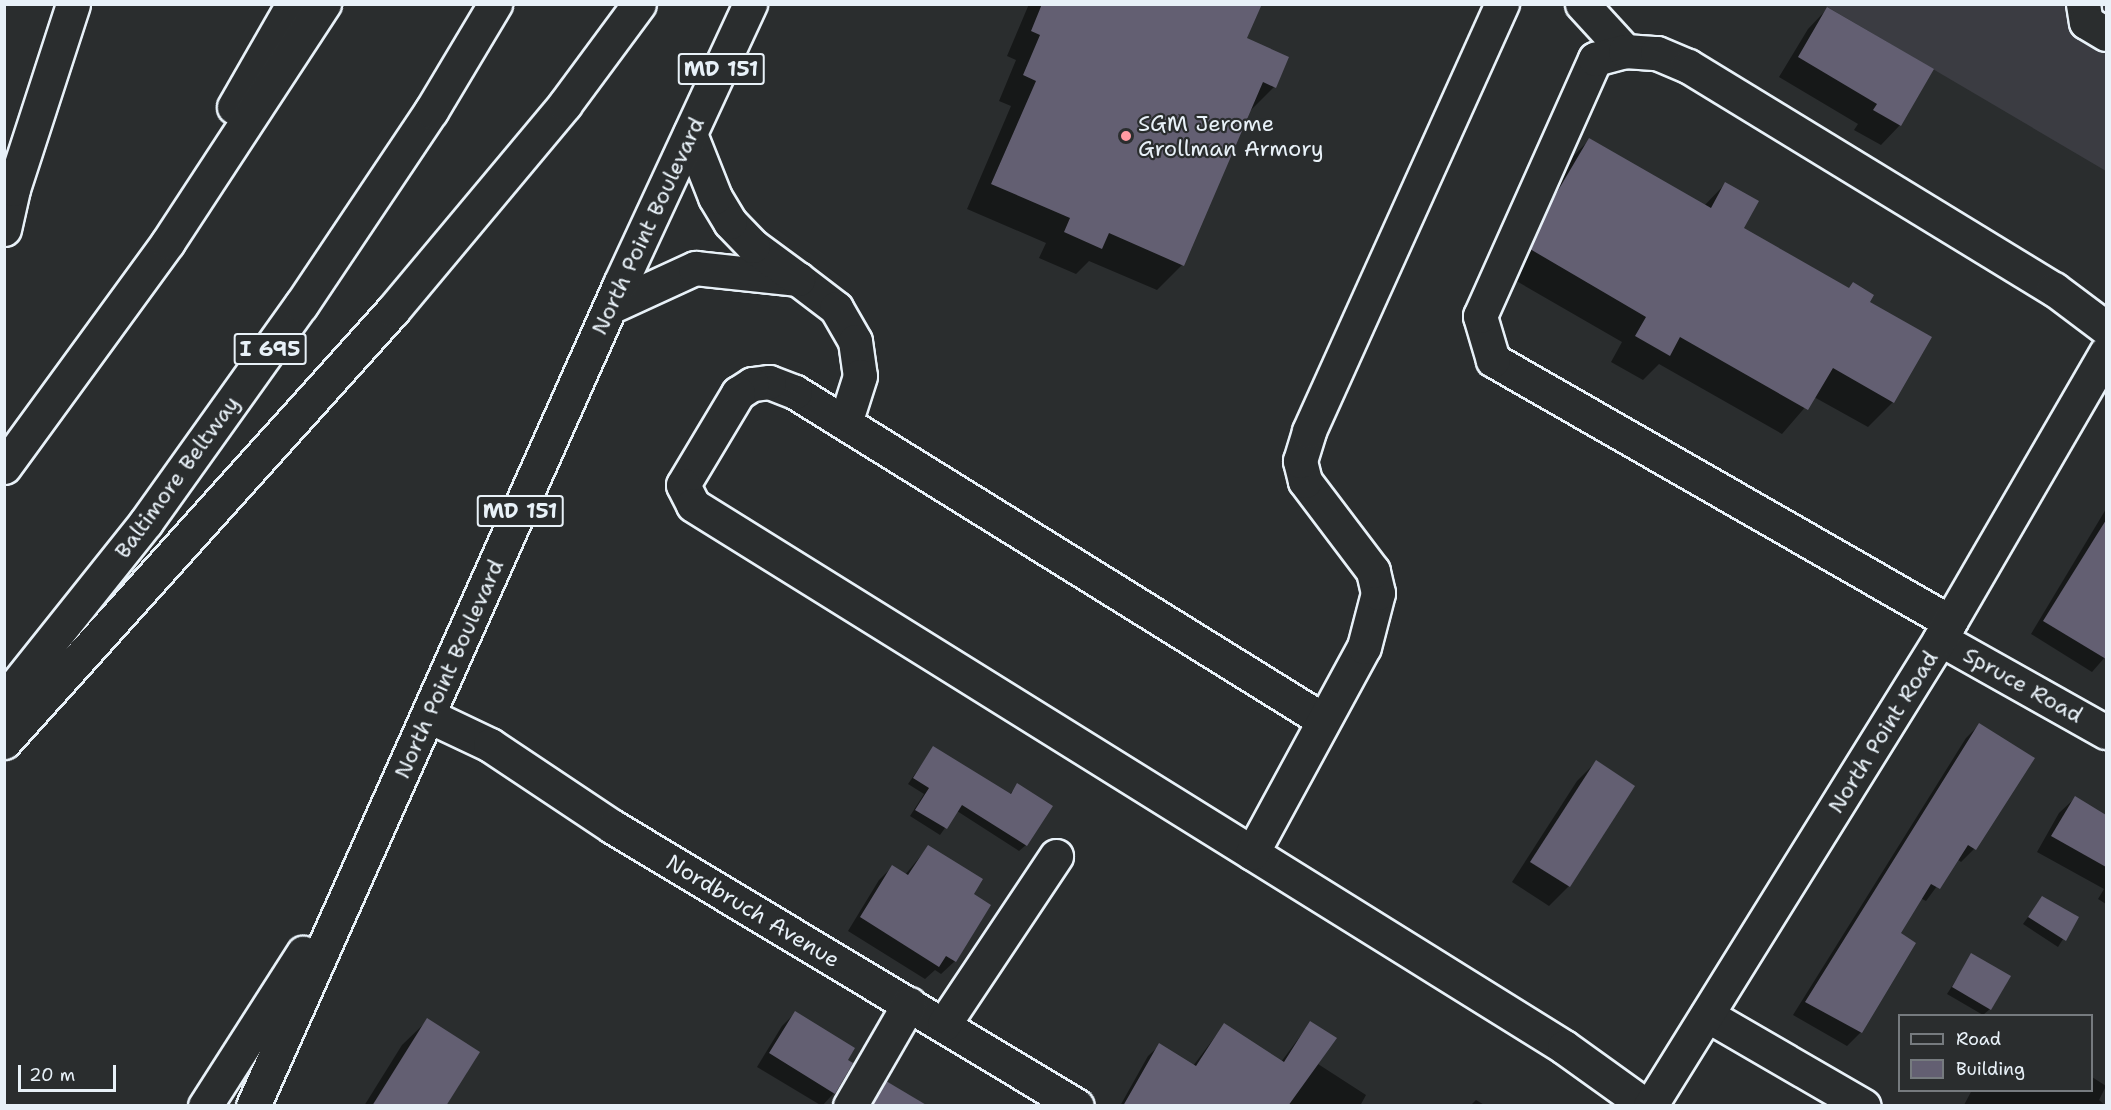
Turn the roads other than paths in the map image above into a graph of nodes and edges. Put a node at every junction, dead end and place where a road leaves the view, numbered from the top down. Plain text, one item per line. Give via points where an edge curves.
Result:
1 (73, 4) edge
2 (293, 4) edge
3 (324, 4) edge
4 (495, 4) edge
5 (639, 4) edge
6 (750, 4) edge
7 (1502, 4) edge
8 (1582, 4) edge
9 (2083, 4) edge
10 (2106, 34) edge
11 (1625, 51) junction
12 (690, 134) junction
13 (4, 229) edge
14 (798, 279) junction
15 (610, 307) junction
16 (2106, 328) edge
17 (2106, 353) edge
18 (56, 398) junction
19 (845, 423) junction
20 (4, 466) edge
21 (1945, 630) junction
22 (14, 690) edge
23 (429, 716) junction
24 (1323, 720) junction
25 (2106, 732) edge
26 (10, 737) edge
27 (1252, 853) junction
28 (1056, 856) dead end
29 (361, 860) junction
30 (909, 1004) junction
31 (1707, 1016) junction
32 (944, 1024) junction
33 (205, 1106) edge
34 (253, 1106) edge
35 (850, 1106) edge
36 (1077, 1106) edge
37 (1646, 1106) edge
38 (1650, 1106) edge
39 (1863, 1106) edge

1 - 13 main road via 13,189
2 - 18 main road via 159,235
3 - 18 main road via 168,243
4 - 22 main road, Baltimore Beltway / I 695 via 431,111 301,305 146,522
5 - 26 main road via 565,104 393,310
6 - 12 main road, North Point Boulevard / MD 151
7 - 24 main road via 1309,431 1300,461 1305,482 1373,571 1378,592 1364,647
8 - 11 main road
9 - 10 main road via 2086,22
11 - 16 main road via 1657,53 1688,66 2054,289
11 - 21 main road, Spruce Road via 1595,59 1480,316 1493,360
12 - 14 main road via 715,197 730,222 753,246
12 - 15 main road, North Point Boulevard / MD 151
14 - 15 main road via 695,268
14 - 19 main road via 836,308 855,341 860,376
15 - 23 main road, North Point Boulevard / MD 151
17 - 21 main road, North Point Road
18 - 20 main road
19 - 24 main road
19 - 27 main road via 795,392 769,382 752,384 738,393 683,485 693,505
21 - 25 main road, Spruce Road
21 - 31 main road, North Point Road
23 - 29 main road, North Point Boulevard / MD 151
23 - 30 main road, Nordbruch Avenue via 490,745 613,827
24 - 27 main road
27 - 37 main road via 1564,1047
28 - 32 main road
29 - 33 main road
29 - 34 main road, North Point Boulevard / MD 151
30 - 32 main road, Nordbruch Avenue
30 - 35 main road
31 - 38 main road, North Point Road
31 - 39 main road
32 - 36 main road, Nordbruch Avenue

